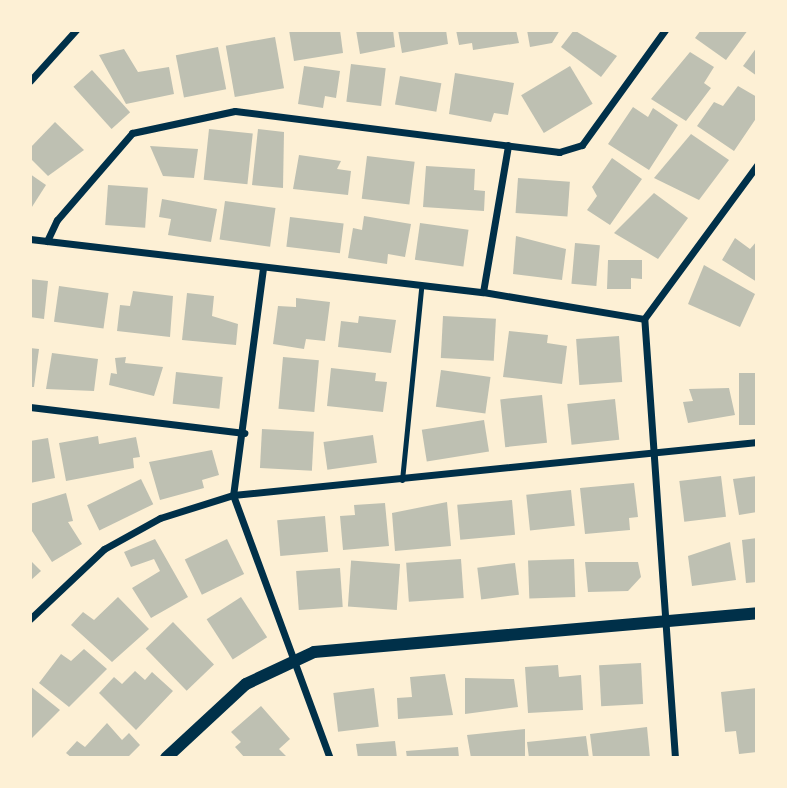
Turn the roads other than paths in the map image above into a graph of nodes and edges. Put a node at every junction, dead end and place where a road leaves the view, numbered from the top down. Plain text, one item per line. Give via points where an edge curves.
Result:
1 (76, 30) edge
2 (665, 30) edge
3 (30, 80) edge
4 (508, 145) junction
5 (757, 165) edge
6 (30, 239) edge
7 (47, 242) junction
8 (263, 268) junction
9 (421, 289) junction
10 (483, 292) junction
11 (645, 319) junction
12 (30, 407) edge
13 (244, 433) junction
14 (757, 442) edge
15 (652, 452) junction
16 (402, 480) junction
17 (233, 495) junction
18 (757, 613) edge
19 (30, 619) edge
20 (663, 620) junction
21 (295, 657) junction
22 (166, 758) edge
23 (330, 758) edge
24 (675, 758) edge

1 - 3 street
2 - 4 street via 582,145 559,152
4 - 7 street via 235,111 132,133 57,220
4 - 10 street
5 - 11 street
6 - 7 street
7 - 8 street
8 - 9 street
8 - 13 street
9 - 10 street
9 - 16 lane
10 - 11 street
11 - 15 street
12 - 13 street
13 - 17 street
14 - 15 street
15 - 16 street
15 - 20 street
16 - 17 street
17 - 19 street via 160,518 104,549
17 - 21 street
18 - 20 street
20 - 21 street via 364,643
20 - 24 street
21 - 22 street via 246,684
21 - 23 street

